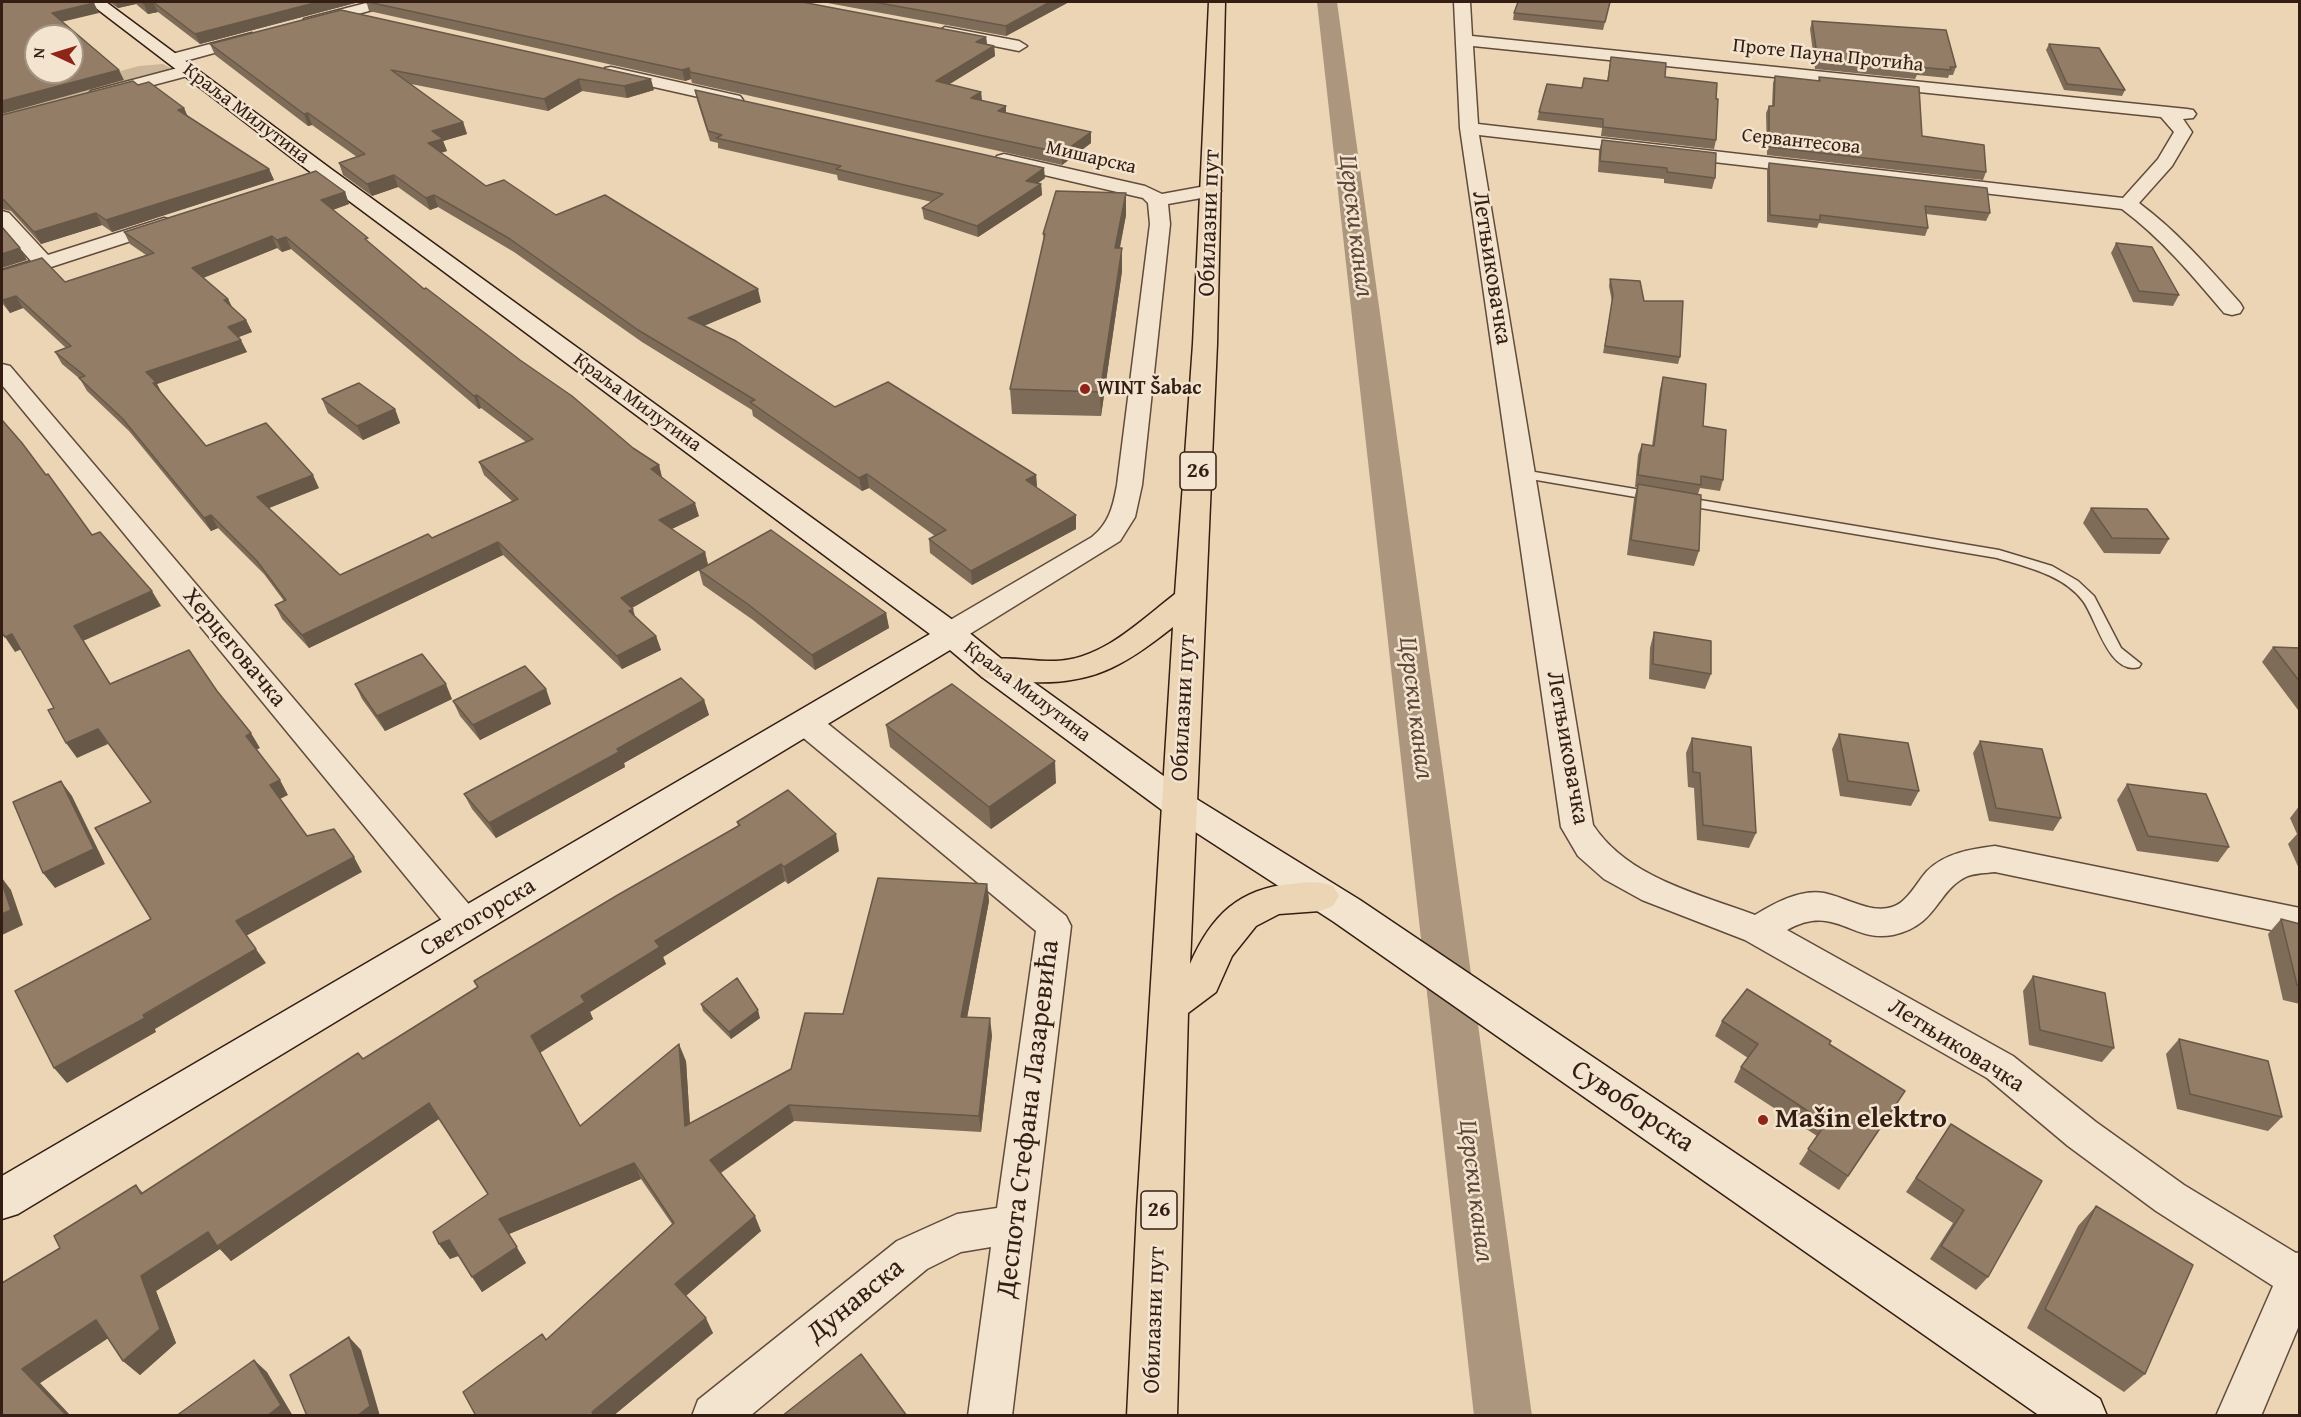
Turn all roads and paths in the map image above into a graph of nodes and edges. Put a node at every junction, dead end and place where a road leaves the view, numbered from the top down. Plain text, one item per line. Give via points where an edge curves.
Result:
1 (96, 2) edge
2 (386, 2) edge
3 (1217, 2) edge
4 (1462, 2) edge
5 (345, 13) junction
6 (378, 20) edge
7 (299, 25) edge
8 (928, 28) edge
9 (265, 34) edge
10 (1465, 40) junction
11 (1019, 46) dead end
12 (177, 61) junction
13 (144, 62) dead end
14 (598, 69) edge
15 (81, 99) edge
16 (749, 103) edge
17 (2166, 112) junction
18 (2187, 114) dead end
19 (1469, 128) junction
20 (993, 157) edge
21 (1211, 191) junction
22 (1158, 201) junction
23 (2128, 204) junction
24 (2, 217) edge
25 (187, 217) edge
26 (44, 263) junction
27 (2, 278) edge
28 (2232, 308) dead end
29 (2, 371) edge
30 (1523, 474) junction
31 (1190, 598) junction
32 (951, 634) junction
33 (2134, 664) dead end
34 (993, 669) junction
35 (806, 723) junction
36 (1178, 804) junction
37 (1333, 903) junction
38 (2300, 922) edge
39 (466, 925) junction
40 (1757, 930) junction
41 (1169, 1005) junction
42 (2, 1199) edge
43 (1016, 1224) junction
44 (2298, 1276) edge
45 (714, 1416) edge
46 (990, 1416) edge
47 (1152, 1416) edge
48 (2083, 1416) edge
49 (2238, 1416) edge

1 - 12 main road, Краља Милутина
2 - 5 street
3 - 21 main road, Обилазни пут / 26
4 - 10 street, Летњиковачка
5 - 6 street
5 - 7 street
8 - 11 street
9 - 12 street
10 - 17 street, Проте Пауна Протића
10 - 19 street, Летњиковачка
12 - 13 street
12 - 15 street
12 - 32 main road, Краља Милутина via 315,176
14 - 16 street
17 - 18 street, Проте Пауна Протића
17 - 23 street via 2183,132 2165,162
19 - 23 street, Сервантесова
19 - 30 street, Летњиковачка
20 - 22 street, Мишарска via 1138,190
21 - 22 street
21 - 31 main road, Обилазни пут / 26
22 - 32 street via 1160,224 1132,462 1127,499 1117,530
23 - 28 street via 2183,251
24 - 26 street
25 - 26 street
26 - 27 street
29 - 39 street, Херцеговачка
30 - 33 lane via 2023,561 2046,569 2081,591 2089,599 2115,651
30 - 40 street, Летњиковачка via 1577,826 1590,847 1616,870 1654,891
31 - 34 main road via 1119,653 1098,663 1057,672
31 - 36 main road, Обилазни пут / 26
32 - 34 main road, Краља Милутина
32 - 35 main road, Светогорска
34 - 36 main road, Краља Милутина
35 - 39 main road, Светогорска
35 - 43 street, Деспота Стефана Лазаревића via 1054,926
36 - 37 main road, Сувоборска
36 - 41 main road, Обилазни пут / 26
37 - 41 main road via 1273,900 1243,915 1216,948 1202,981
37 - 48 main road, Сувоборска
38 - 40 street via 1995,859 1961,865 1946,873 1918,907 1892,922 1810,906
39 - 42 main road, Светогорска
40 - 44 street, Летњиковачка via 2000,1067 2082,1134 2170,1198
41 - 47 main road, Обилазни пут / 26
43 - 45 street, Дунавска via 957,1233 912,1255
43 - 46 street, Деспота Стефана Лазаревића
44 - 49 street

